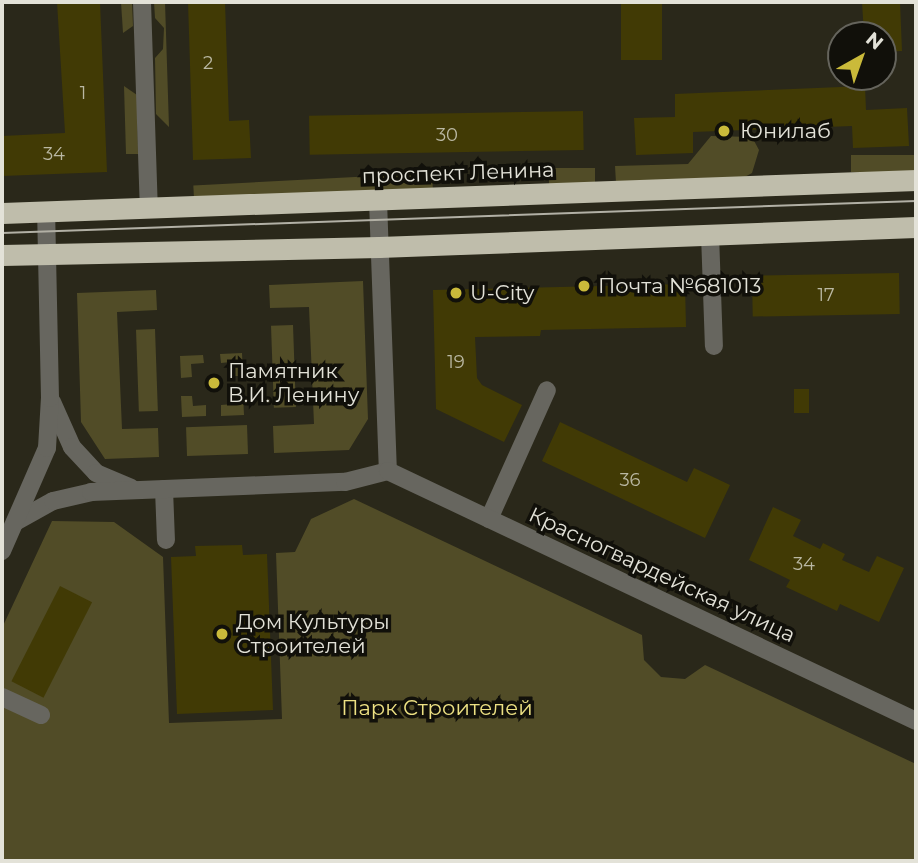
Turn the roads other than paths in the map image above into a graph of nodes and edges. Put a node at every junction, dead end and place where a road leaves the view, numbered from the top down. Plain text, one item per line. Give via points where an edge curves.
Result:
1 (142, 2) edge
2 (916, 180) edge
3 (378, 201) junction
4 (149, 209) junction
5 (46, 212) junction
6 (2, 213) edge
7 (916, 228) edge
8 (710, 234) junction
9 (379, 247) junction
10 (47, 254) junction
11 (2, 255) edge
12 (714, 346) dead end
13 (547, 390) dead end
14 (50, 398) junction
15 (388, 471) junction
16 (164, 489) junction
17 (134, 490) junction
18 (489, 519) junction
19 (15, 523) junction
20 (166, 540) dead end
21 (2, 551) edge
22 (2, 697) edge
23 (41, 715) dead end
24 (916, 721) edge

1 - 4 street
2 - 3 highway, проспект Ленина
3 - 4 highway, проспект Ленина
3 - 9 street
4 - 5 highway, проспект Ленина
5 - 6 highway, проспект Ленина
5 - 10 street
7 - 8 highway
8 - 9 highway
8 - 12 street
9 - 10 highway
9 - 15 street
10 - 11 highway
10 - 14 street
13 - 18 street
14 - 17 street via 72,447 96,473
14 - 19 street via 47,448
15 - 16 street via 345,482
15 - 18 street, Красногвардейская улица
16 - 17 street
16 - 20 street
17 - 19 street via 53,500
18 - 24 street, Красногвардейская улица
19 - 21 street
22 - 23 street

